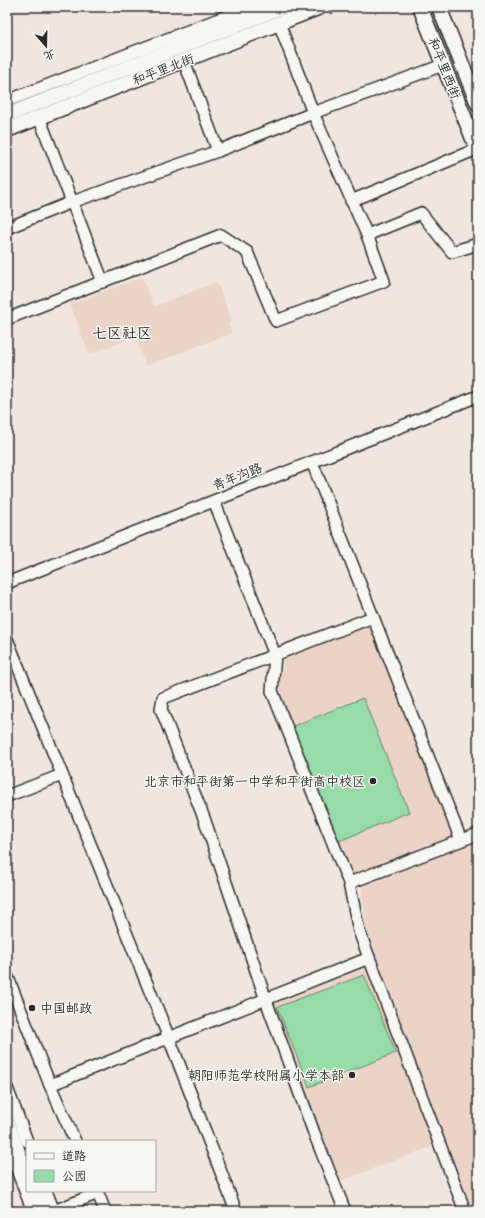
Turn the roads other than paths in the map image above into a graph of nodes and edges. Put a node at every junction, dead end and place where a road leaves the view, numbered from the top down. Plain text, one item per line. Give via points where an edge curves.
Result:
1 (250, 7) edge
2 (282, 7) edge
3 (320, 7) edge
4 (420, 7) edge
5 (439, 7) edge
6 (278, 23) junction
7 (184, 61) junction
8 (443, 65) junction
9 (7, 101) edge
10 (478, 104) edge
11 (313, 113) junction
12 (7, 115) edge
13 (39, 118) junction
14 (7, 130) edge
15 (478, 150) edge
16 (218, 151) junction
17 (351, 201) junction
18 (72, 202) junction
19 (7, 228) edge
20 (367, 235) junction
21 (478, 244) edge
22 (103, 282) junction
23 (7, 319) edge
24 (478, 396) edge
25 (312, 462) junction
26 (214, 501) junction
27 (7, 583) edge
28 (373, 617) junction
29 (7, 639) edge
30 (275, 655) junction
31 (62, 775) junction
32 (7, 796) edge
33 (478, 834) edge
34 (461, 840) junction
35 (349, 883) junction
36 (369, 958) junction
37 (7, 975) edge
38 (266, 1000) junction
39 (169, 1038) junction
40 (50, 1085) junction
41 (7, 1088) edge
42 (7, 1119) edge
43 (27, 1140) edge
44 (75, 1140) edge
45 (7, 1145) edge
46 (26, 1167) edge
47 (35, 1192) edge
48 (46, 1192) edge
49 (97, 1192) edge
50 (33, 1211) edge
51 (43, 1211) edge
52 (54, 1211) edge
53 (105, 1211) edge
54 (236, 1211) edge
55 (345, 1211) edge
56 (465, 1211) edge

1 - 9 street
2 - 12 main road, 和平里北街
3 - 6 main road, 和平里北街
4 - 8 main road, 和平里西街
5 - 10 main road, 和平里西街
6 - 7 main road, 和平里北街
6 - 11 street
7 - 13 main road, 和平里北街
7 - 16 street
8 - 11 street
8 - 15 main road, 和平里西街
11 - 16 street
11 - 17 street
13 - 14 main road, 和平里北街
13 - 18 street
15 - 17 street
16 - 18 street
17 - 20 street
18 - 19 street
18 - 22 street
20 - 21 street via 421,213 452,252
20 - 22 street via 384,281 276,321 247,252 221,235
22 - 23 street
24 - 25 street, 青年沟路
25 - 26 street, 青年沟路
25 - 28 street
26 - 27 street, 青年沟路
26 - 30 street
28 - 30 street
28 - 34 street
29 - 31 street
30 - 35 street via 272,690
30 - 38 street via 163,698 161,709 204,818
31 - 32 street
31 - 39 street
33 - 34 street
34 - 35 street
35 - 36 street via 359,931
36 - 38 street
36 - 56 street
37 - 40 street
38 - 39 street
38 - 55 street
39 - 40 street
39 - 54 street
40 - 44 street
41 - 43 street
42 - 46 street
45 - 50 street
47 - 51 street
48 - 52 street
49 - 52 street
49 - 53 street

